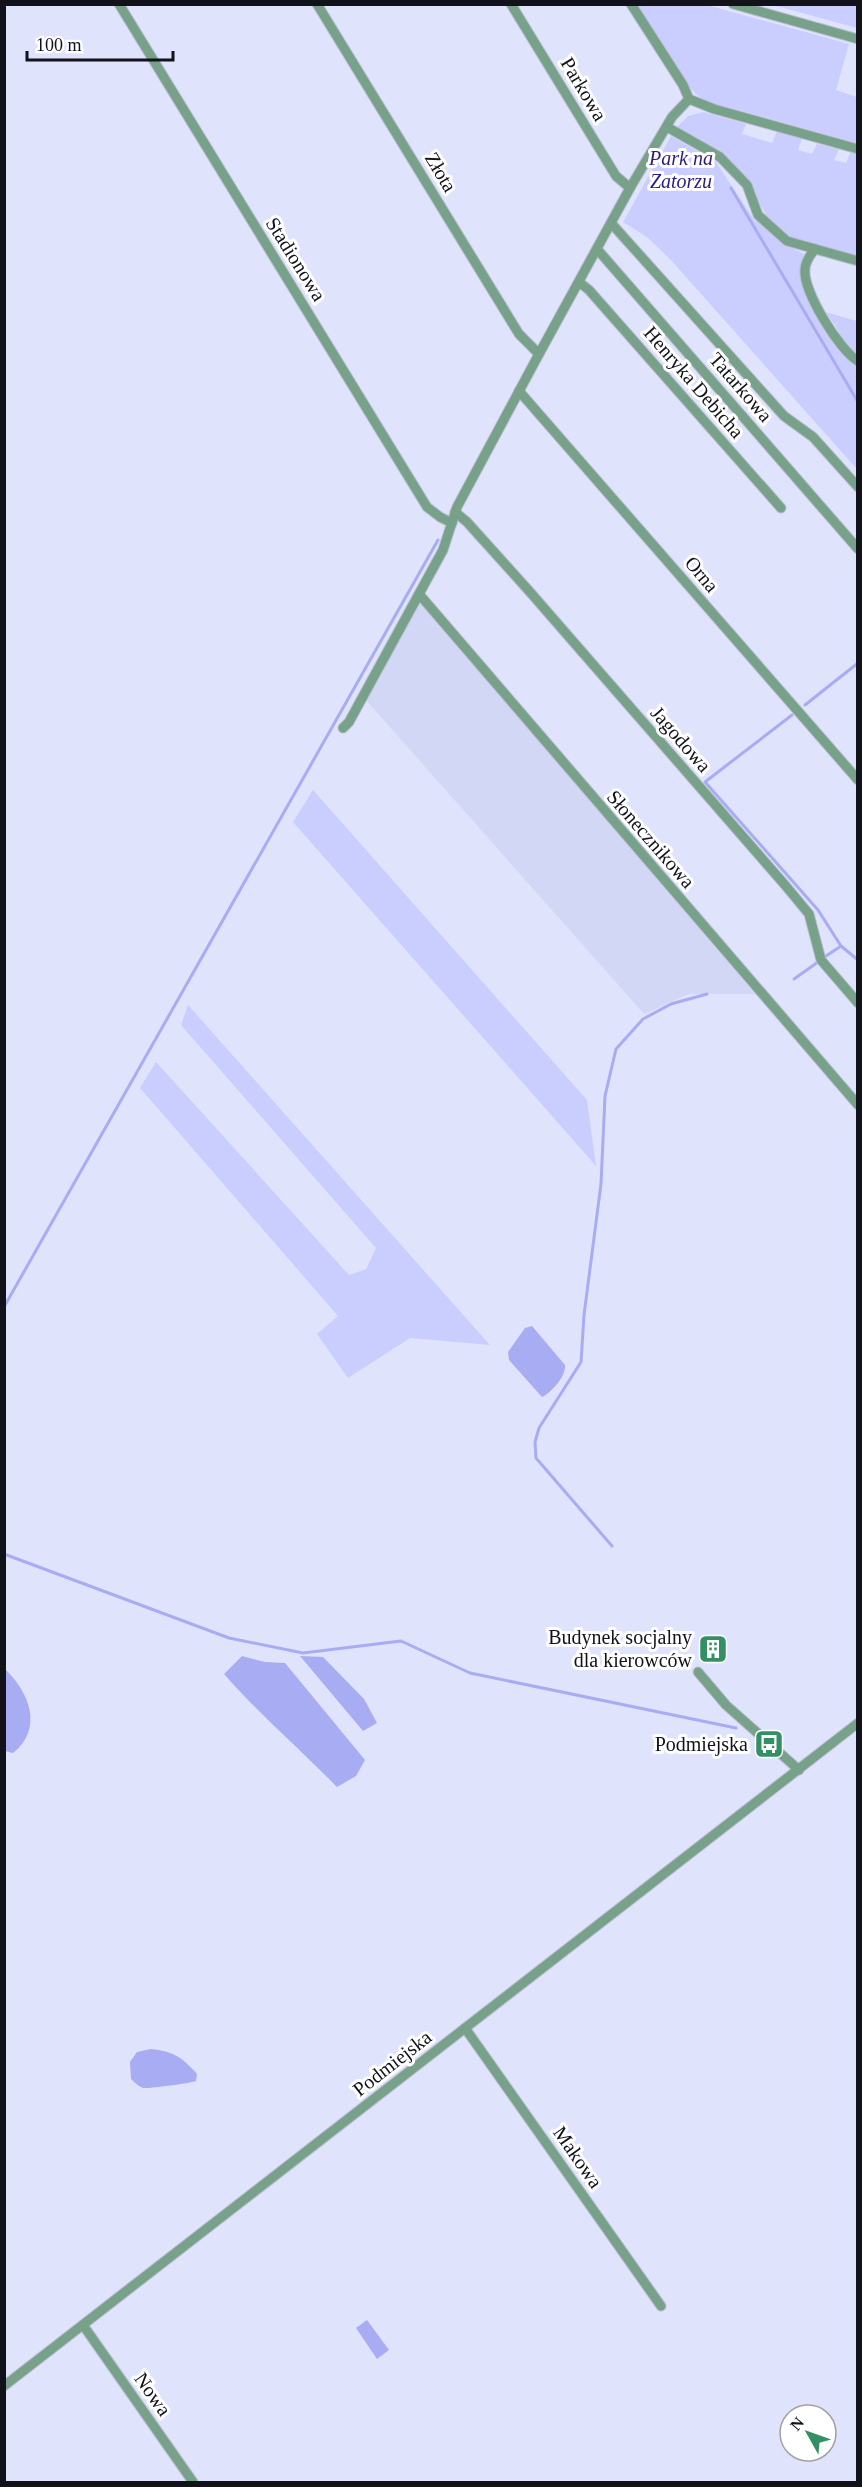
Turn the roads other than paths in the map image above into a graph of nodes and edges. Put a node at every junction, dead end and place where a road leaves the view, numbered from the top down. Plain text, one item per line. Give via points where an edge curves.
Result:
1 (119, 4) edge
2 (317, 4) edge
3 (511, 4) edge
4 (631, 4) edge
5 (733, 4) edge
6 (858, 39) edge
7 (689, 99) junction
8 (667, 127) junction
9 (858, 149) edge
10 (630, 188) junction
11 (611, 223) junction
12 (597, 249) junction
13 (814, 249) junction
14 (858, 261) edge
15 (579, 282) junction
16 (538, 354) junction
17 (858, 361) edge
18 (519, 391) junction
19 (858, 487) edge
20 (781, 508) dead end
21 (455, 512) junction
22 (452, 523) junction
23 (858, 549) edge
24 (419, 594) junction
25 (343, 728) dead end
26 (858, 780) edge
27 (858, 1003) edge
28 (858, 1105) edge
29 (698, 1672) dead end
30 (858, 1723) edge
31 (798, 1770) junction
32 (465, 2028) junction
33 (662, 2306) dead end
34 (83, 2325) junction
35 (4, 2386) edge
36 (193, 2482) edge

1 - 22 street, Stadionowa via 427,507
2 - 16 street, Złota via 519,334
3 - 10 street, Parkowa via 616,176
4 - 7 street
5 - 6 street
7 - 8 street
7 - 9 street
8 - 10 street
8 - 13 street via 720,157 747,185 758,215 787,241
10 - 11 street
11 - 12 street
11 - 19 street via 784,417 813,437
12 - 15 street
12 - 23 street, Tatarkowa
13 - 14 street
13 - 17 street via 804,270 807,285 842,346
15 - 16 street
15 - 20 street, Henryka Debicha
16 - 18 street
18 - 21 street
18 - 26 street, Orna
21 - 22 street
21 - 27 street, Jagodowa via 537,600 809,914 821,960
22 - 24 street
24 - 25 street
24 - 28 street, Słonecznikowa
29 - 31 street via 726,1705
30 - 31 street, Podmiejska
31 - 32 street, Podmiejska
32 - 33 street, Makowa
32 - 34 street, Podmiejska
34 - 35 street, Podmiejska
34 - 36 street, Nowa

